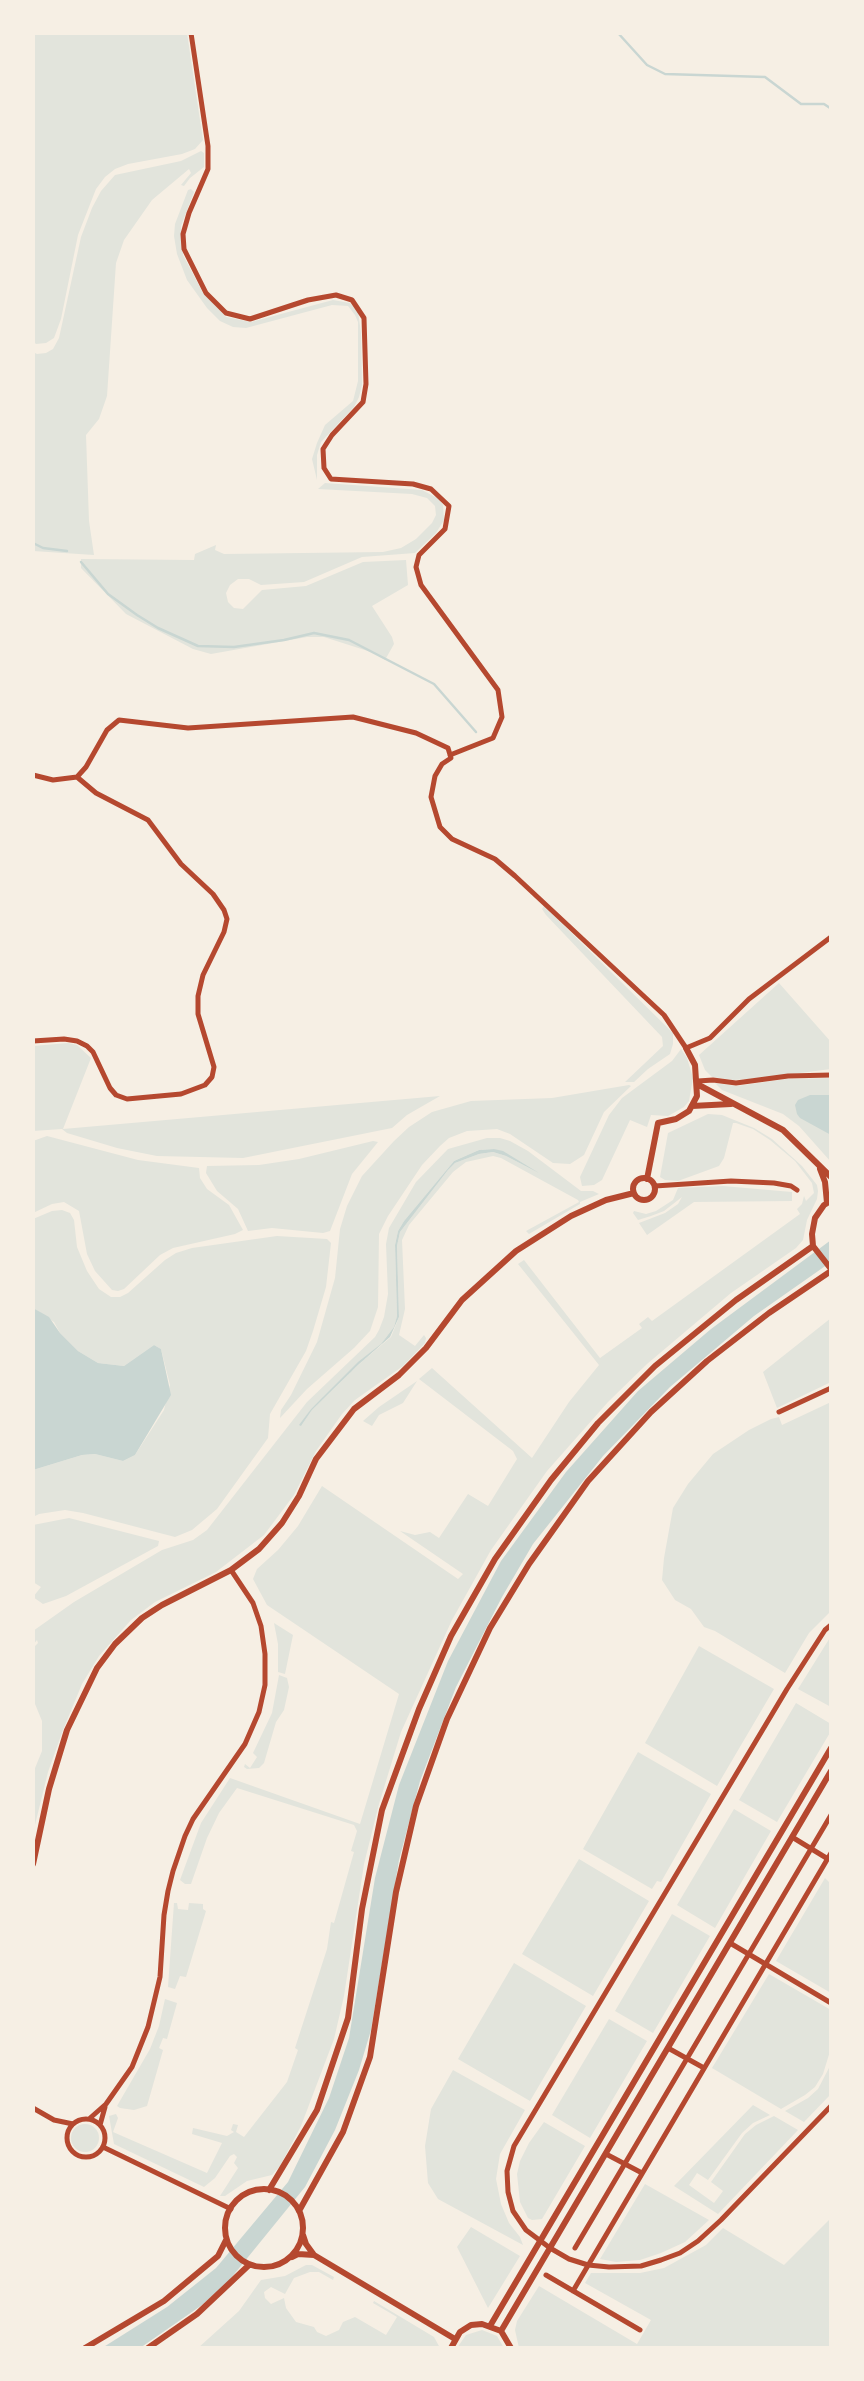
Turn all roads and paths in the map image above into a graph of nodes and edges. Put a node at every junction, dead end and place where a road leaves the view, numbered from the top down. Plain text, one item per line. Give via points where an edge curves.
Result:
1 (191, 33) edge
2 (450, 755) junction
3 (33, 775) edge
4 (77, 777) junction
5 (831, 937) edge
6 (33, 1041) edge
7 (686, 1048) junction
8 (831, 1075) edge
9 (698, 1083) junction
10 (733, 1104) junction
11 (692, 1106) junction
12 (818, 1164) junction
13 (831, 1177) edge
14 (647, 1179) junction
15 (655, 1186) junction
16 (797, 1190) dead end
17 (634, 1193) junction
18 (829, 1202) edge
19 (813, 1246) junction
20 (831, 1270) edge
21 (831, 1388) edge
22 (779, 1412) dead end
23 (231, 1570) junction
24 (831, 1625) edge
25 (831, 1748) edge
26 (831, 1771) edge
27 (831, 1815) edge
28 (792, 1837) junction
29 (811, 1848) junction
30 (830, 1857) edge
31 (33, 1864) edge
32 (730, 1943) junction
33 (748, 1954) junction
34 (765, 1964) junction
35 (831, 2003) edge
36 (668, 2048) junction
37 (687, 2059) junction
38 (704, 2068) junction
39 (106, 2104) junction
40 (831, 2106) edge
41 (33, 2108) edge
42 (89, 2119) junction
43 (54, 2120) junction
44 (73, 2124) junction
45 (100, 2125) junction
46 (66, 2136) junction
47 (103, 2147) junction
48 (606, 2154) junction
49 (624, 2164) junction
50 (642, 2173) junction
51 (269, 2190) junction
52 (231, 2209) junction
53 (299, 2211) junction
54 (302, 2234) junction
55 (226, 2240) junction
56 (541, 2240) junction
57 (550, 2248) junction
58 (575, 2248) dead end
59 (314, 2255) junction
60 (290, 2258) junction
61 (249, 2265) junction
62 (588, 2265) junction
63 (545, 2275) dead end
64 (573, 2291) junction
65 (490, 2326) junction
66 (640, 2330) dead end
67 (501, 2331) junction
68 (455, 2339) junction
69 (85, 2348) edge
70 (148, 2348) edge
71 (451, 2348) edge
72 (510, 2348) edge

1 - 2 street via 208,169 189,213 184,249 206,293 226,313 250,319 308,300 336,295 352,300 364,318 363,402 323,449 324,468 331,479 422,486 449,506 445,528 419,555 416,567 421,584 498,690 502,717 493,738
2 - 4 street via 448,748 416,733 353,717 188,728 119,720 107,730
2 - 7 street via 435,776 431,797 440,827 515,876 664,1016
3 - 4 street via 53,780
4 - 6 street via 96,793 148,820 224,910 224,932 198,996 198,1014 214,1067 205,1085 181,1094 127,1099 110,1088 87,1046 64,1039
5 - 7 street via 749,999 710,1038
7 - 9 street
8 - 9 street
9 - 10 street
9 - 11 street
10 - 11 street
10 - 12 street via 783,1130
11 - 14 street via 676,1119 658,1123
12 - 13 street
12 - 18 street
14 - 15 street
14 - 17 street via 636,1183
15 - 16 street via 731,1181 774,1183
15 - 17 street via 649,1200 640,1200
17 - 23 street via 571,1216 516,1251 462,1300 426,1348 354,1409 316,1459 282,1522 259,1549
18 - 19 street via 815,1218
19 - 20 street
19 - 51 street via 665,1358 598,1423 495,1559 451,1636 382,1810 362,1909 348,2018 317,2110
20 - 53 street via 707,1361 651,1412 588,1481 490,1628 447,1719 416,1806 396,1892 370,2057 344,2132
21 - 22 street
23 - 31 street via 142,1618 97,1668 67,1730
23 - 39 street via 253,1603 261,1626 265,1685 259,1712 245,1744 185,1836 164,1915 155,2003 132,2067
24 - 56 street via 787,1689 514,2146 506,2171 508,2192 520,2223
25 - 56 street
26 - 28 street
27 - 29 street
28 - 29 street
28 - 32 street
29 - 30 street
29 - 33 street
30 - 34 street
32 - 33 street
32 - 36 street
33 - 34 street
33 - 37 street
34 - 35 street
34 - 38 street
36 - 37 street
36 - 48 street
37 - 38 street
37 - 49 street
38 - 50 street
39 - 42 street
39 - 45 street
40 - 62 street via 721,2220 680,2253 641,2266
41 - 43 street
42 - 44 street
42 - 45 street
43 - 44 street
43 - 46 street
44 - 46 street
45 - 47 street
46 - 47 street via 76,2155 92,2157
47 - 52 street
48 - 49 street
48 - 57 street
49 - 50 street
49 - 58 street
50 - 62 street
51 - 52 street via 251,2191
51 - 53 street via 290,2199
52 - 55 street
53 - 54 street
54 - 59 street
54 - 60 street
55 - 61 street
55 - 69 street via 218,2256 164,2301
56 - 57 street
56 - 65 street
57 - 62 street
57 - 67 street
59 - 60 street
59 - 68 street
60 - 61 street via 272,2267
61 - 70 street via 197,2314
62 - 64 street
63 - 64 street
64 - 66 street
65 - 67 street
65 - 68 street via 471,2325
67 - 72 street
68 - 71 street

